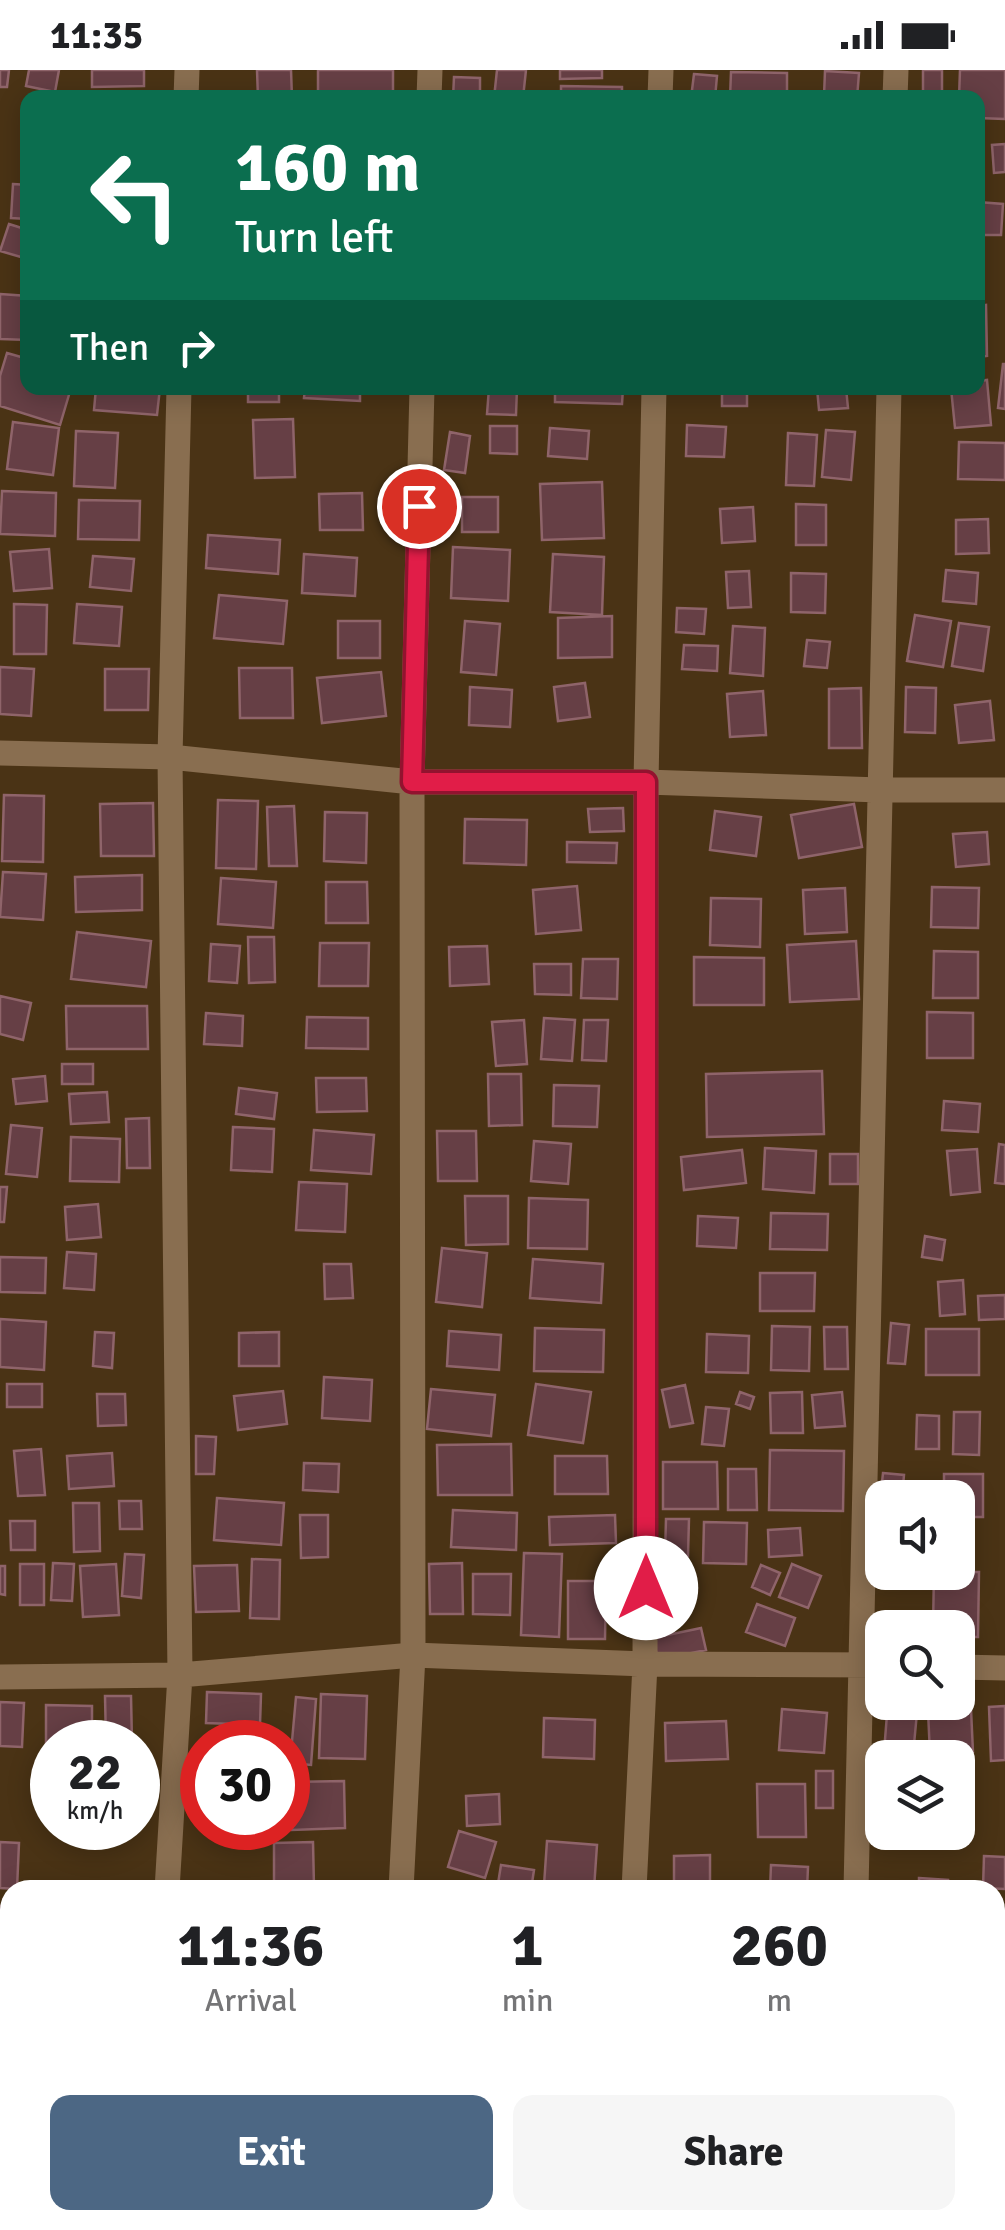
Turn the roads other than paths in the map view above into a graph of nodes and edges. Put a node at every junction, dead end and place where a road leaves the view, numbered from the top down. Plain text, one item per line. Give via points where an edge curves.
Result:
1 (179, 395) edge
2 (422, 395) edge
3 (654, 395) edge
4 (889, 395) edge
5 (0, 753) edge
6 (170, 757) junction
7 (412, 782) junction
8 (646, 782) junction
9 (880, 790) junction
10 (1005, 790) edge
11 (872, 1610) edge
12 (413, 1655) junction
13 (646, 1664) junction
14 (865, 1664) edge
15 (975, 1667) edge
16 (1005, 1668) edge
17 (180, 1675) junction
18 (0, 1676) edge
19 (868, 1720) edge
20 (168, 1880) edge
21 (402, 1880) edge
22 (635, 1880) edge
23 (857, 1880) edge

1 - 6 street
2 - 7 street
3 - 8 street
4 - 9 street
5 - 6 street
6 - 7 street
6 - 17 street
7 - 8 street
7 - 12 street
8 - 9 street
8 - 13 street
9 - 10 street
9 - 11 street
12 - 13 street
12 - 17 street
12 - 21 street
13 - 14 street
13 - 22 street
15 - 16 street
17 - 18 street
17 - 20 street
19 - 23 street

